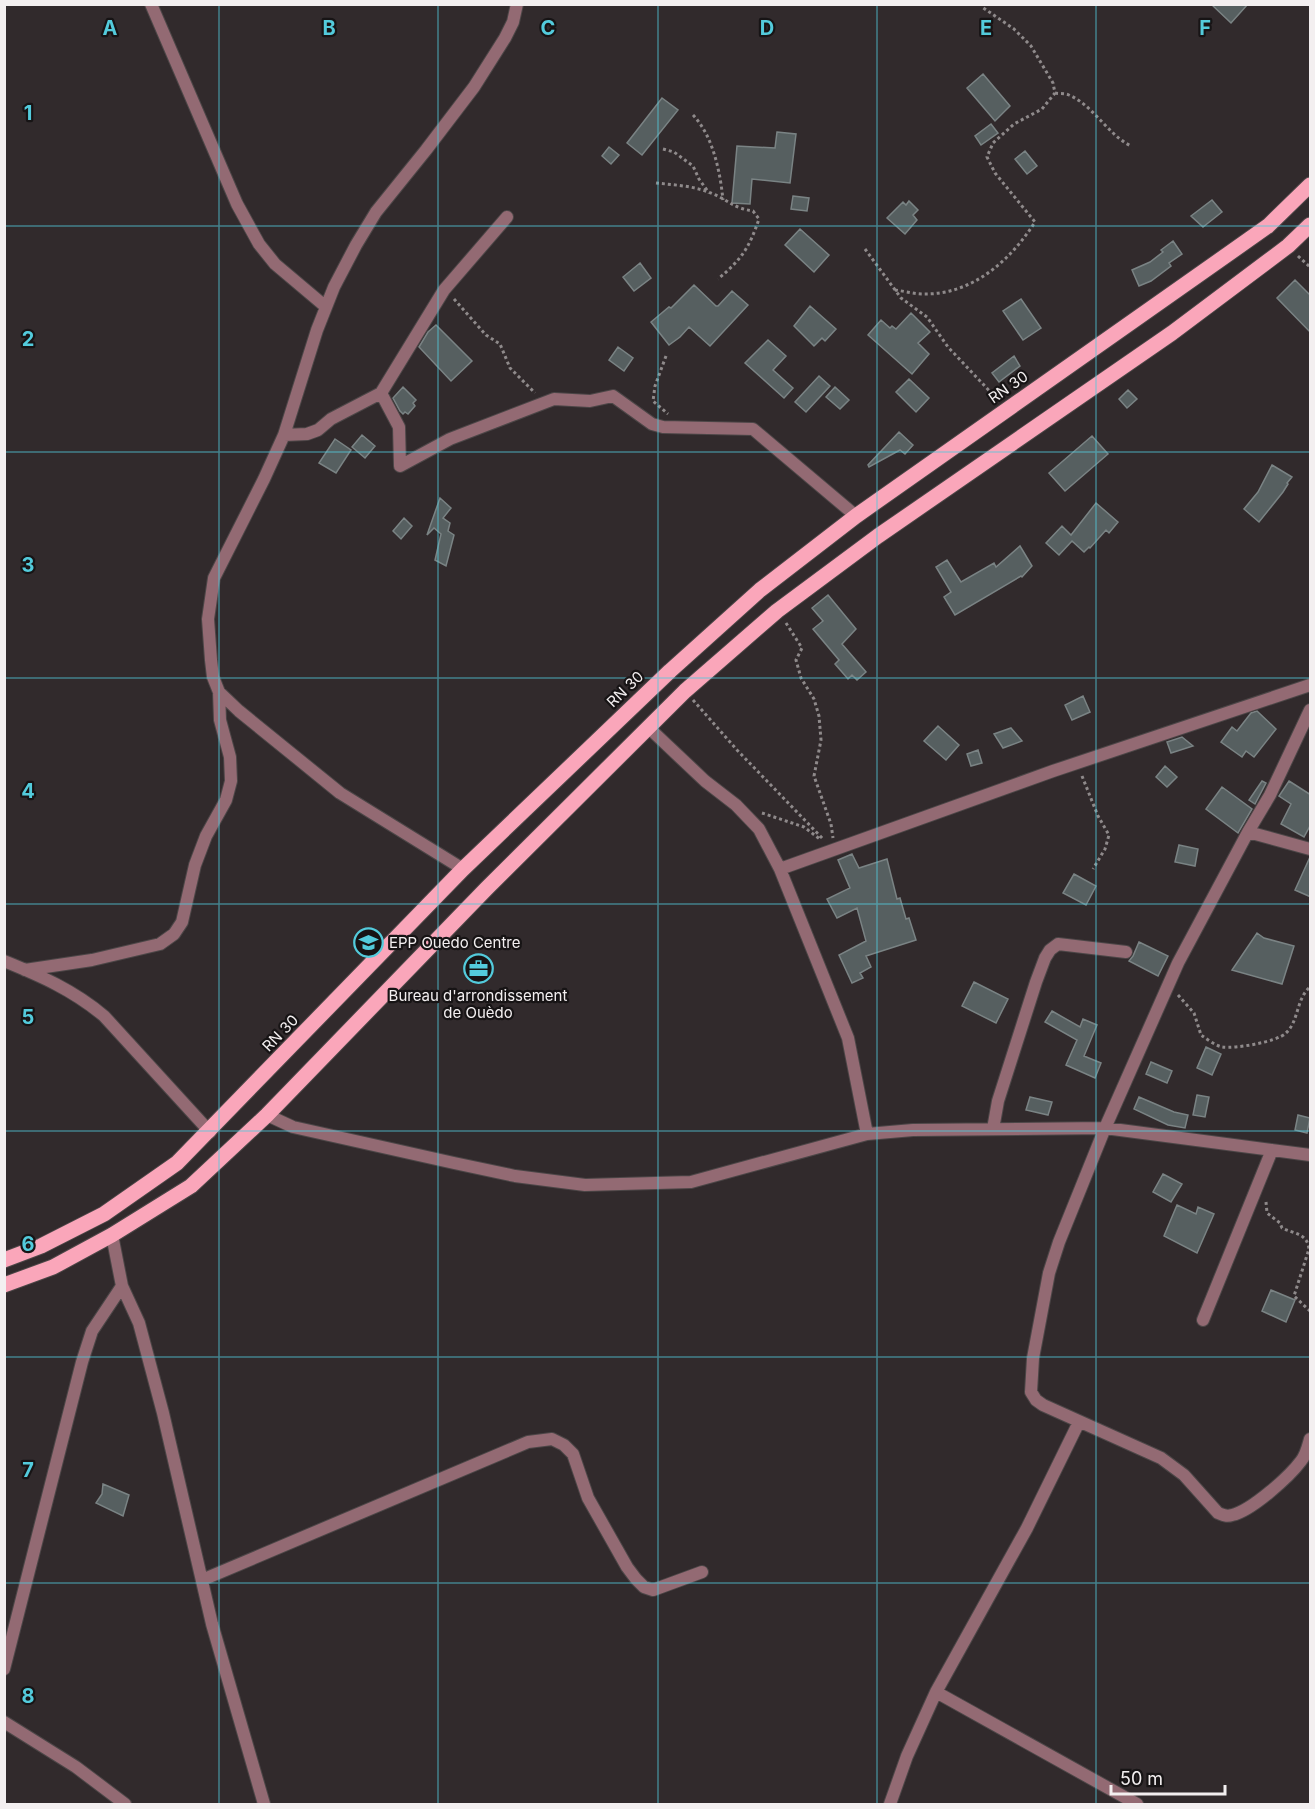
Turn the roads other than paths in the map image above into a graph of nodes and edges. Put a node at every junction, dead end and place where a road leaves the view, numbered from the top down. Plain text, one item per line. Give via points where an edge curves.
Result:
1 (151, 4) edge
2 (517, 4) edge
3 (1311, 184) edge
4 (507, 218) dead end
5 (1311, 225) edge
6 (326, 307) junction
7 (381, 393) junction
8 (284, 435) junction
9 (856, 516) junction
10 (1311, 685) edge
11 (219, 692) junction
12 (1311, 710) edge
13 (649, 728) junction
14 (1248, 832) junction
15 (1311, 849) edge
16 (780, 869) junction
17 (463, 870) junction
18 (1126, 952) dead end
19 (4, 962) edge
20 (25, 970) junction
21 (267, 1115) junction
22 (1105, 1128) junction
23 (993, 1129) junction
24 (210, 1132) junction
25 (867, 1134) junction
26 (1272, 1150) junction
27 (1311, 1155) edge
28 (112, 1235) junction
29 (4, 1260) edge
30 (4, 1285) edge
31 (122, 1286) junction
32 (1203, 1320) dead end
33 (1079, 1422) junction
34 (1311, 1439) edge
35 (1307, 1461) edge
36 (702, 1572) dead end
37 (202, 1580) junction
38 (4, 1669) edge
39 (936, 1692) junction
40 (4, 1722) edge
41 (125, 1804) edge
42 (264, 1804) edge
43 (890, 1804) edge
44 (1137, 1804) edge

1 - 6 street via 258,244 275,264
2 - 6 street via 505,38 474,87 376,212
3 - 9 main road, RN 30 / RN 30 via 1268,226
4 - 7 street via 444,290
5 - 13 main road via 1172,333 878,536 777,611 685,691
6 - 8 street
7 - 8 street via 331,418 318,430
7 - 9 street via 399,427 399,466 450,439 544,402 613,396 652,424 663,427 753,429
8 - 11 street via 214,578 208,619 212,669
9 - 17 main road, RN 30 / RN 30 via 759,590
10 - 16 street
11 - 17 street via 340,793
11 - 20 street via 231,781 195,865 182,922 174,934 151,946
12 - 14 street
13 - 16 street via 759,829
13 - 21 main road
14 - 15 street
14 - 22 street via 1169,983
16 - 25 street via 848,1038
17 - 24 main road, RN 30 / RN 30
18 - 23 street via 1058,944 1050,950 998,1101
19 - 20 street
20 - 24 street via 54,981 104,1016
21 - 25 street via 293,1127 454,1163 585,1185 691,1182
21 - 28 main road via 191,1186
22 - 23 street
22 - 26 street
22 - 33 street via 1049,1273 1033,1358 1030,1392 1036,1400
23 - 25 street
24 - 29 main road, RN 30 / RN 30 via 177,1163 104,1214
26 - 27 street
26 - 32 street
28 - 30 main road via 53,1267
28 - 31 street
31 - 37 street via 139,1323
31 - 38 street via 92,1331 82,1362
33 - 35 street via 1161,1458 1225,1516 1246,1509
33 - 39 street via 1027,1528
34 - 35 street
36 - 37 street via 653,1590 644,1587 627,1567 588,1498 573,1454 552,1439 528,1442
37 - 42 street
39 - 43 street
39 - 44 street
40 - 41 street via 76,1767

